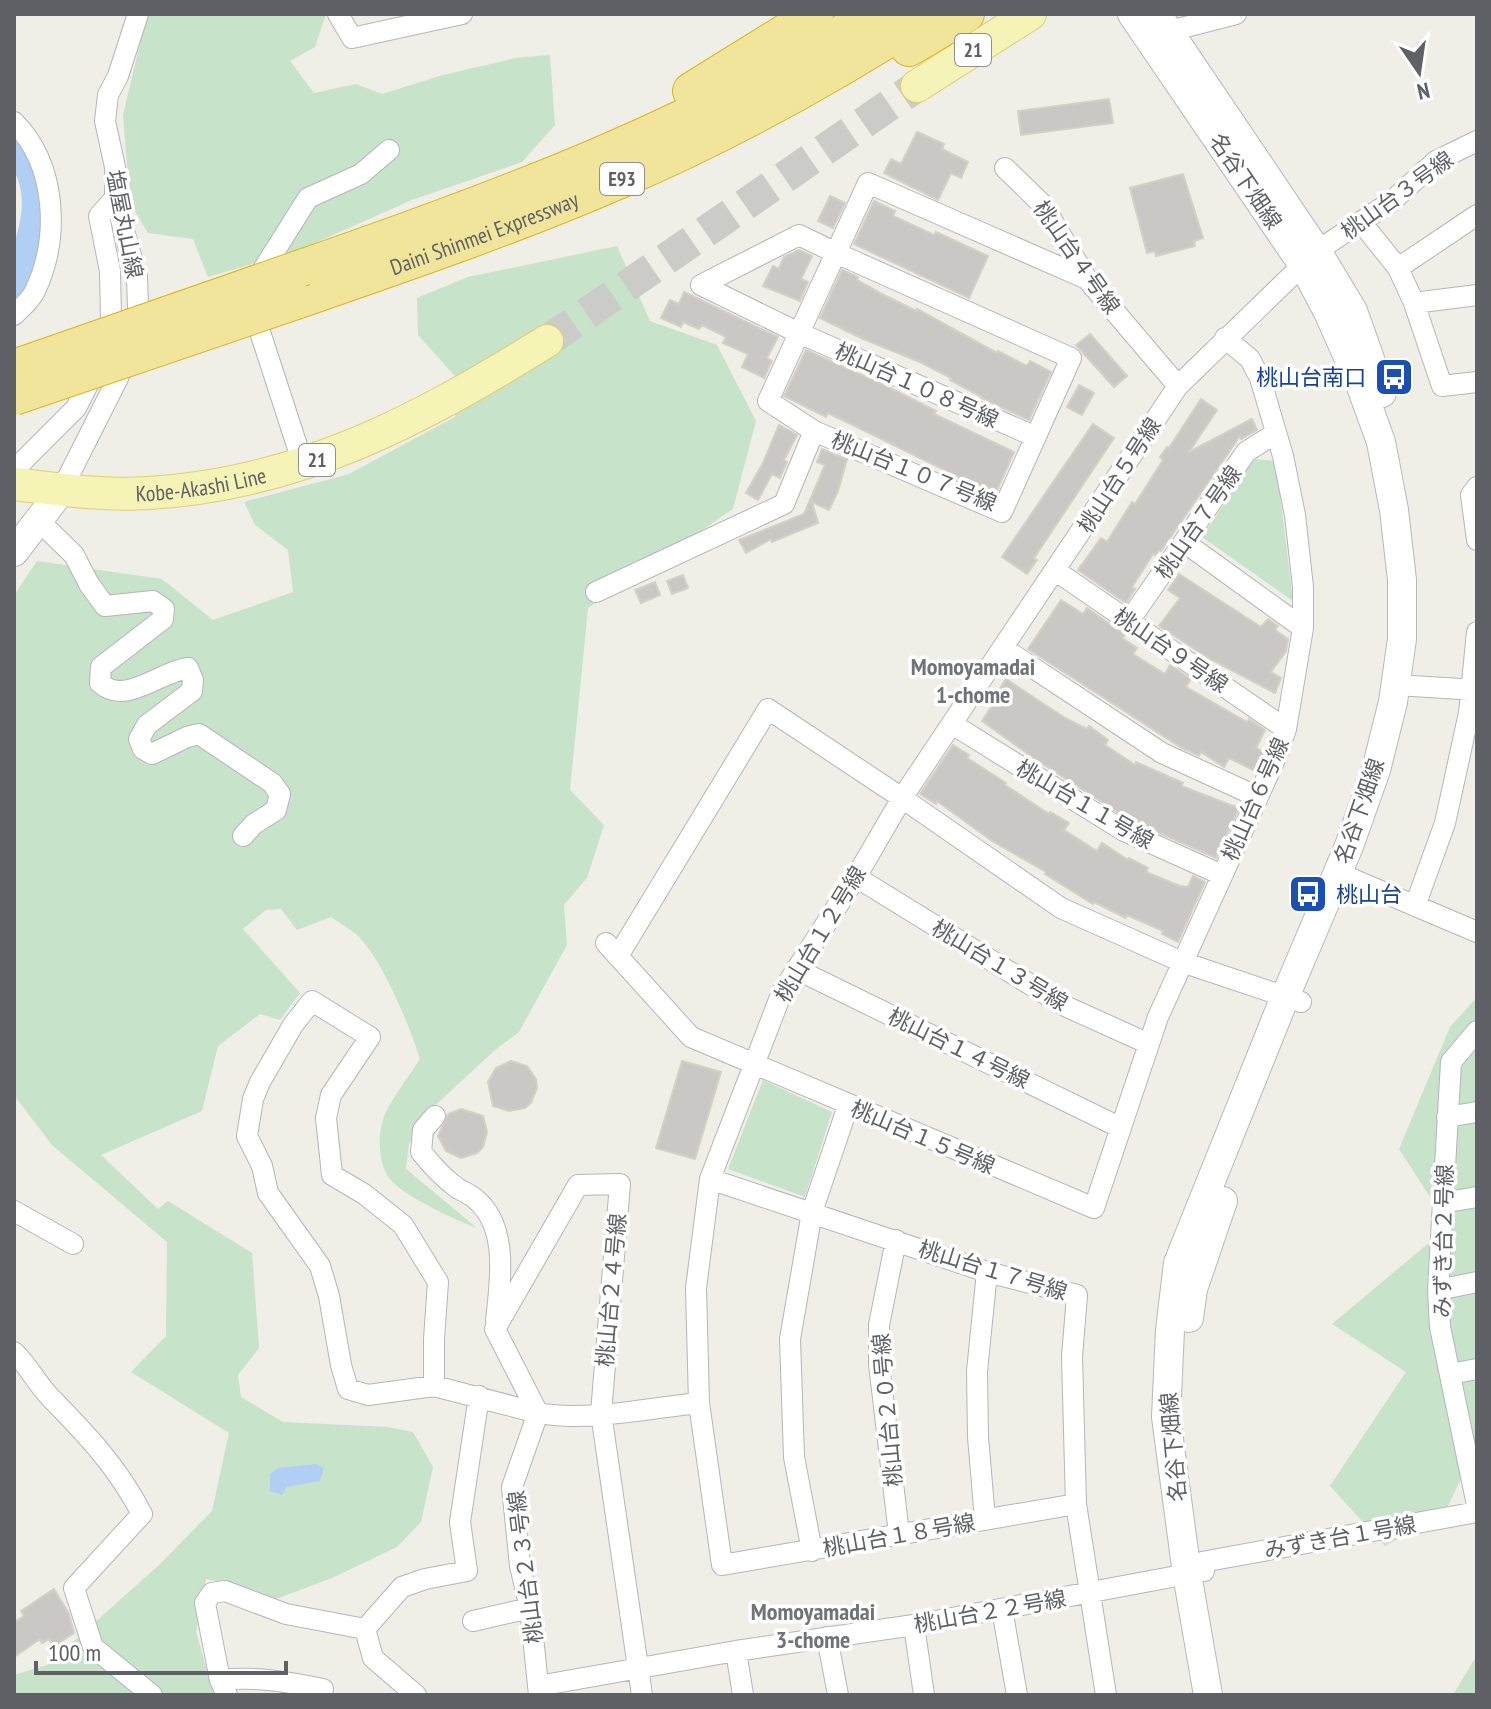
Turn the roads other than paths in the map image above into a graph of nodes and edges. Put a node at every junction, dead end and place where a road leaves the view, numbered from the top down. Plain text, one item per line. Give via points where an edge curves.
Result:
1 (138, 14) edge
2 (338, 14) edge
3 (462, 14) edge
4 (815, 14) edge
5 (873, 14) edge
6 (928, 14) edge
7 (966, 14) edge
8 (1030, 14) edge
9 (1132, 14) edge
10 (1236, 14) edge
11 (1163, 23) edge
12 (917, 86) tunnel mouth
13 (14, 122) edge
14 (1477, 141) edge
15 (389, 150) dead end
16 (1005, 168) dead end
17 (115, 198) junction
18 (550, 209) junction
19 (459, 212) junction
20 (1477, 215) edge
21 (1361, 222) junction
22 (836, 253) junction
23 (1310, 258) junction
24 (1398, 268) junction
25 (1087, 279) junction
26 (300, 284) junction
27 (1477, 295) edge
28 (1414, 303) junction
29 (14, 315) edge
30 (799, 333) junction
31 (1225, 338) junction
32 (547, 341) tunnel mouth
33 (14, 368) edge
34 (1477, 382) edge
35 (1178, 386) junction
36 (14, 397) edge
37 (814, 431) junction
38 (1276, 433) junction
39 (1036, 437) junction
40 (303, 464) junction
41 (17, 479) edge
42 (1477, 487) edge
43 (61, 491) junction
44 (38, 520) junction
45 (1477, 540) edge
46 (1184, 542) junction
47 (14, 552) edge
48 (1056, 571) junction
49 (596, 592) dead end
50 (1129, 621) junction
51 (1303, 628) junction
52 (1477, 632) edge
53 (1003, 648) junction
54 (1403, 686) junction
55 (1474, 690) edge
56 (952, 724) junction
57 (1286, 729) junction
58 (1258, 797) junction
59 (902, 798) junction
60 (243, 836) dead end
61 (1222, 875) junction
62 (1343, 876) junction
63 (856, 877) junction
64 (1415, 906) junction
65 (1477, 932) edge
66 (1182, 962) junction
67 (796, 969) junction
68 (1293, 1000) junction
69 (1477, 1031) edge
70 (1149, 1044) junction
71 (753, 1064) junction
72 (848, 1106) junction
73 (1477, 1112) edge
74 (435, 1116) dead end
75 (1447, 1117) junction
76 (1121, 1128) junction
77 (710, 1179) junction
78 (1477, 1197) edge
79 (1442, 1203) junction
80 (1094, 1208) joint
81 (14, 1211) edge
82 (812, 1212) junction
83 (896, 1240) junction
84 (73, 1244) dead end
85 (987, 1272) junction
86 (1477, 1282) edge
87 (1438, 1290) junction
88 (495, 1329) junction
89 (14, 1352) edge
90 (1477, 1369) edge
91 (1450, 1374) junction
92 (434, 1386) junction
93 (479, 1396) junction
94 (699, 1403) junction
95 (538, 1413) junction
96 (601, 1413) junction
97 (1473, 1462) edge
98 (1076, 1504) junction
99 (1477, 1505) edge
100 (1477, 1512) edge
101 (985, 1519) junction
102 (899, 1534) junction
103 (812, 1551) junction
104 (722, 1565) joint
105 (1198, 1569) junction
106 (1092, 1593) junction
107 (530, 1608) junction
108 (1002, 1609) junction
109 (473, 1621) dead end
110 (914, 1625) junction
111 (365, 1629) junction
112 (827, 1637) junction
113 (736, 1651) junction
114 (638, 1668) junction
115 (224, 1687) edge
116 (323, 1689) dead end
117 (539, 1690) edge
118 (152, 1695) edge
119 (416, 1695) edge
120 (642, 1695) edge
121 (743, 1695) edge
122 (838, 1695) edge
123 (924, 1695) edge
124 (1017, 1695) edge
125 (1106, 1695) edge
126 (1208, 1695) edge
127 (1226, 1695) edge

1 - 17 street, 塩屋丸山線 via 108,95 105,121
2 - 3 street via 352,38
4 - 19 highway via 591,149
5 - 19 highway, Daini Shinmei Expressway / E93 via 676,123
6 - 18 highway, Daini Shinmei Expressway / E93 via 754,116
7 - 18 highway via 758,127
8 - 12 main road, 21
9 - 23 street, 名谷下畑線
10 - 11 street
11 - 23 street, 名谷下畑線
13 - 29 street via 47,177 52,233 34,293
14 - 21 street, 桃山台３号線 via 1436,161
15 - 40 street via 361,174 308,198 264,268 255,299 260,332
16 - 25 street, 桃山台４号線 via 1043,205
17 - 41 street via 99,216 110,271 108,345 76,408
17 - 43 street, 塩屋丸山線 via 137,277 132,342
18 - 26 highway, Daini Shinmei Expressway / E93
19 - 26 highway, Daini Shinmei Expressway / E93
20 - 24 street
21 - 23 street, 桃山台３号線
21 - 24 street
22 - 25 street, 桃山台１０７号線 via 868,183
22 - 30 street, 桃山台１０７号線
22 - 30 street, 桃山台１０８号線 via 799,235 701,285
22 - 39 street, 桃山台１０７号線 via 1071,358
23 - 31 street, 桃山台５号線
23 - 54 street, 名谷下畑線 via 1353,311 1403,478 1414,553 1416,641
24 - 28 street
25 - 35 street, 桃山台４号線
26 - 33 highway, Daini Shinmei Expressway / E93, bridge
26 - 36 highway, Daini Shinmei Expressway / E93, bridge
27 - 28 street
28 - 34 street via 1442,386
30 - 37 street, 桃山台１０７号線 via 768,401
30 - 39 street, 桃山台１０８号線
31 - 35 street, 桃山台５号線
31 - 38 street, 桃山台６号線 via 1250,359
32 - 40 main road, Kobe-Akashi Line / 21 via 432,410
35 - 48 street, 桃山台５号線
37 - 39 street, 桃山台１０７号線 via 1002,512
37 - 49 street via 784,504
38 - 46 street, 桃山台７号線 via 1246,452
38 - 51 street, 桃山台６号線 via 1295,515
40 - 43 main road, Kobe-Akashi Line / 21 via 173,491
41 - 43 main road, Kobe-Akashi Line / 21
42 - 45 street via 1471,495
43 - 44 street, 塩屋丸山線
44 - 47 street, 塩屋丸山線
44 - 60 street via 74,555 105,606 153,601 164,609 163,619 101,667 100,683 109,691 124,692 188,668 192,691 147,725 139,739 152,754 199,734 272,783 280,794 276,810
46 - 50 street, 桃山台７号線
46 - 51 street
48 - 50 street, 桃山台９号線
48 - 53 street, 桃山台５号線
50 - 57 street, 桃山台９号線
51 - 57 street, 桃山台６号線
52 - 55 street
53 - 56 street, 桃山台５号線
53 - 58 street via 1162,753
54 - 55 street
54 - 62 street, 名谷下畑線 via 1389,778
55 - 64 street via 1445,823
56 - 59 street, 桃山台１２号線
56 - 61 street, 桃山台１１号線 via 1124,831
57 - 58 street, 桃山台６号線
58 - 61 street, 桃山台６号線
59 - 63 street, 桃山台１２号線
59 - 66 street via 1061,908
59 - 71 street, 桃山台１５号線 via 768,709 612,950 691,1037
61 - 66 street, 桃山台６号線
62 - 64 street
62 - 68 street, 名谷下畑線
63 - 67 street, 桃山台１２号線
63 - 70 street, 桃山台１３号線 via 1065,1006
64 - 65 street
66 - 68 street
66 - 70 street, 桃山台６号線
67 - 71 street, 桃山台１２号線
67 - 76 street, 桃山台１４号線
68 - 105 street, 名谷下畑線 via 1193,1289 1182,1433
69 - 75 street, みずき台２号線 via 1451,1062
70 - 76 street, 桃山台６号線
71 - 72 street, 桃山台１５号線
71 - 77 street, 桃山台１２号線
72 - 80 street, 桃山台１５号線
72 - 82 street
73 - 75 street
74 - 88 street via 423,1130 421,1152 437,1172 474,1197 490,1219 500,1250
75 - 79 street, みずき台２号線
76 - 80 street, 桃山台６号線
77 - 82 street, 桃山台１７号線
77 - 94 street, 桃山台１２号線 via 696,1288
78 - 79 street
79 - 87 street, みずき台２号線
81 - 84 street
82 - 83 street, 桃山台１７号線
82 - 103 street via 790,1339 794,1457
83 - 85 street, 桃山台１７号線
83 - 102 street, 桃山台２０号線 via 879,1325 879,1364
85 - 98 street, 桃山台１７号線 via 1077,1295 1072,1357
85 - 101 street via 977,1371
86 - 87 street
87 - 91 street, みずき台２号線
88 - 95 street
88 - 96 street, 桃山台２４号線 via 578,1185 620,1184
89 - 118 street via 99,1448 142,1514 74,1588 93,1647
90 - 91 street
91 - 97 street, みずき台２号線
92 - 92 street via 368,1395 348,1389 320,1266 268,1193 247,1136 260,1082 312,1001 370,1037 331,1095 326,1118 332,1175 403,1225 438,1282
92 - 93 street
93 - 95 street
93 - 111 street via 460,1522 467,1571 402,1587
94 - 96 street
94 - 104 street, 桃山台１２号線
95 - 96 street
95 - 107 street, 桃山台２３号線 via 512,1487
96 - 114 street, 桃山台２４号線
97 - 99 street, みずき台２号線
98 - 101 street, 桃山台１８号線
98 - 106 street, 桃山台１７号線
100 - 105 street, みずき台１号線
101 - 102 street, 桃山台１８号線
102 - 103 street, 桃山台１８号線
103 - 104 street, 桃山台１８号線
105 - 106 street, 桃山台２２号線
105 - 126 street, 名谷下畑線
105 - 127 street, 名谷下畑線
106 - 108 street, 桃山台２２号線
106 - 125 street, 桃山台１７号線
107 - 109 street
107 - 117 street, 桃山台２３号線
108 - 110 street, 桃山台２２号線
108 - 124 street
110 - 112 street, 桃山台２２号線
110 - 123 street
111 - 115 street via 286,1614 225,1591 212,1593 205,1603
111 - 119 street via 373,1658
112 - 113 street, 桃山台２２号線
112 - 122 street
113 - 114 street, 桃山台２２号線
113 - 121 street
114 - 117 street, 桃山台２２号線
114 - 120 street, 桃山台２４号線
115 - 116 street via 265,1680

